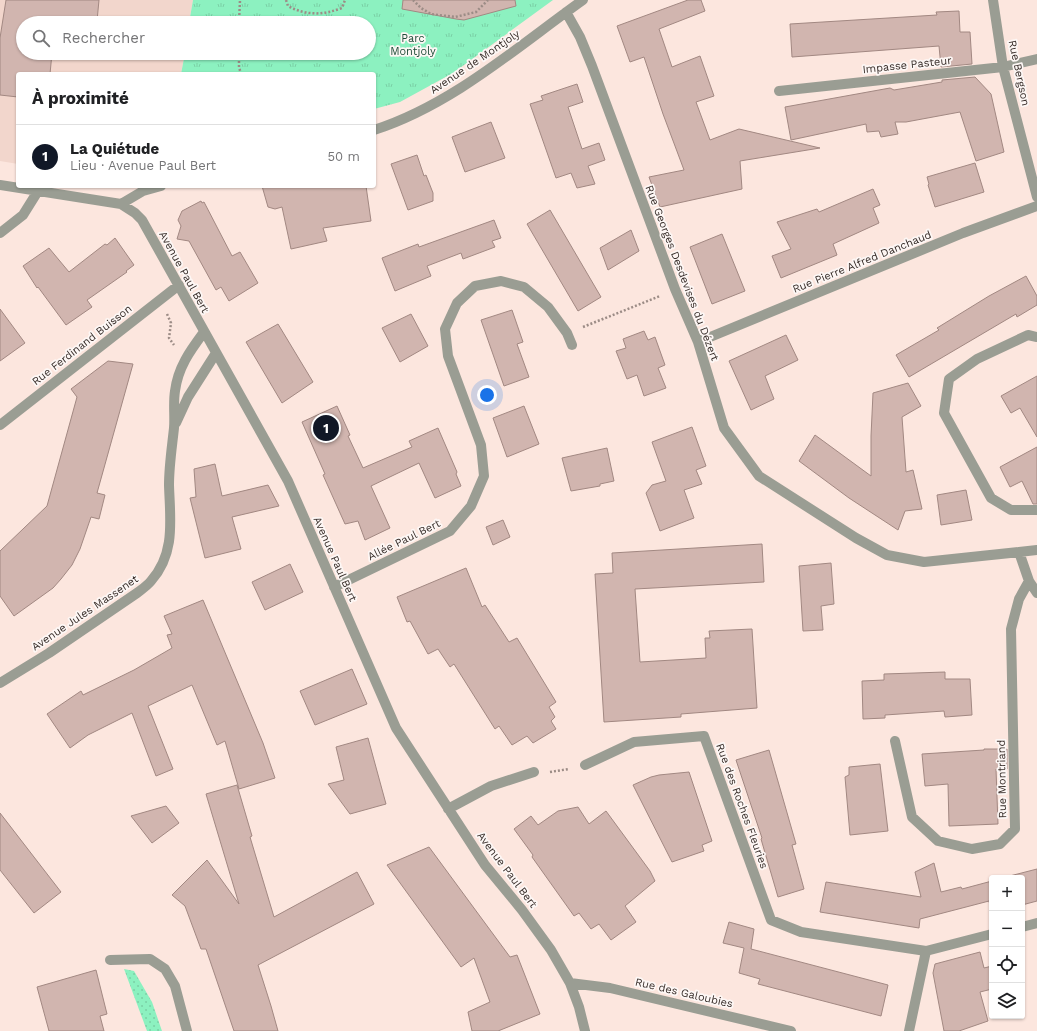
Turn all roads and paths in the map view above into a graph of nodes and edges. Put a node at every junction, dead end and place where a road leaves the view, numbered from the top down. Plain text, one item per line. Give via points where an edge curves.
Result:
1 (240, 0) edge
2 (286, 0) edge
3 (345, 0) edge
4 (414, 0) edge
5 (488, 0) edge
6 (583, 0) edge
7 (993, 0) edge
8 (566, 12) junction
9 (239, 16) edge
10 (1037, 59) edge
11 (239, 60) edge
12 (1003, 67) junction
13 (240, 72) edge
14 (779, 91) dead end
15 (376, 129) edge
16 (0, 185) edge
17 (16, 188) edge
18 (19, 188) edge
19 (154, 188) edge
20 (38, 191) junction
21 (1037, 196) edge
22 (121, 204) junction
23 (1037, 206) edge
24 (0, 233) edge
25 (179, 285) junction
26 (675, 290) junction
27 (161, 299) junction
28 (204, 332) junction
29 (566, 333) junction
30 (169, 338) dead end
31 (1037, 338) edge
32 (698, 342) junction
33 (572, 344) dead end
34 (216, 353) junction
35 (0, 425) edge
36 (174, 428) junction
37 (1037, 510) edge
38 (1037, 550) edge
39 (1019, 552) junction
40 (1029, 581) junction
41 (334, 587) junction
42 (1037, 593) edge
43 (0, 682) edge
44 (895, 741) dead end
45 (585, 765) joint
46 (534, 772) joint
47 (448, 809) junction
48 (1037, 923) edge
49 (1025, 926) edge
50 (989, 935) edge
51 (926, 951) junction
52 (110, 960) dead end
53 (570, 982) junction
54 (187, 1031) edge
55 (585, 1031) edge
56 (791, 1031) edge
57 (909, 1031) edge

1 - 9 path
2 - 3 path via 288,6 314,14 342,8
4 - 5 path via 431,14 455,17 476,12
6 - 8 street, Avenue de Montjoly
7 - 12 street, Rue Bergson
8 - 15 street, Avenue de Montjoly via 528,41 421,112
8 - 26 street, Rue Georges Desdevises du Dézert via 589,59
10 - 12 street, Impasse Pasteur
11 - 13 path
12 - 14 street, Impasse Pasteur
12 - 21 street, Rue Bergson
16 - 17 street, Avenue Paul Bert
18 - 20 street, Avenue Paul Bert
19 - 22 street
20 - 22 street, Avenue Paul Bert
20 - 24 street via 23,215
22 - 25 street, Avenue Paul Bert via 142,220
23 - 32 street, Rue Pierre Alfred Danchaud via 963,233
25 - 27 street, Rue Ferdinand Buisson
25 - 28 street, Avenue Paul Bert
26 - 29 path
26 - 32 street, Rue Georges Desdevises du Dézert
27 - 30 path via 171,323
27 - 35 street, Rue Ferdinand Buisson
28 - 34 street, Avenue Paul Bert
28 - 36 street, Avenue Jules Massenet via 184,361 175,391
29 - 33 street, Allée Paul Bert
29 - 41 street, Allée Paul Bert via 548,307 524,287 501,281 476,286 457,303 445,329 448,356 481,445 484,476 471,506 450,531
31 - 37 street via 1028,334 977,359 949,379 944,413 991,498 1011,510
32 - 39 street, Rue Georges Desdevises du Dézert via 724,428 759,476 856,538 888,555 924,562
34 - 36 street, Avenue Jules Massenet via 188,397
34 - 41 street, Avenue Paul Bert via 288,481
36 - 43 street, Avenue Jules Massenet via 169,485 170,543 160,570 151,582 137,593 49,653
38 - 39 street, Rue Georges Desdevises du Dézert
39 - 40 street
40 - 42 street
40 - 44 street, Rue Montriand via 1019,599 1011,629 1015,829 1000,844 972,849 938,841 912,817
41 - 47 street, Avenue Paul Bert via 396,728
45 - 46 path via 556,772
45 - 51 street, Rue des Roches Fleuries via 634,742 704,736 771,920 801,932
46 - 47 street via 491,786
47 - 53 street, Avenue Paul Bert via 485,865 551,950
48 - 49 street
50 - 51 street, Rue des Roches Fleuries
51 - 57 street
52 - 54 street via 150,959 165,969 175,986
53 - 55 street, Avenue Paul Bert
53 - 56 street, Rue des Galoubies via 610,988

